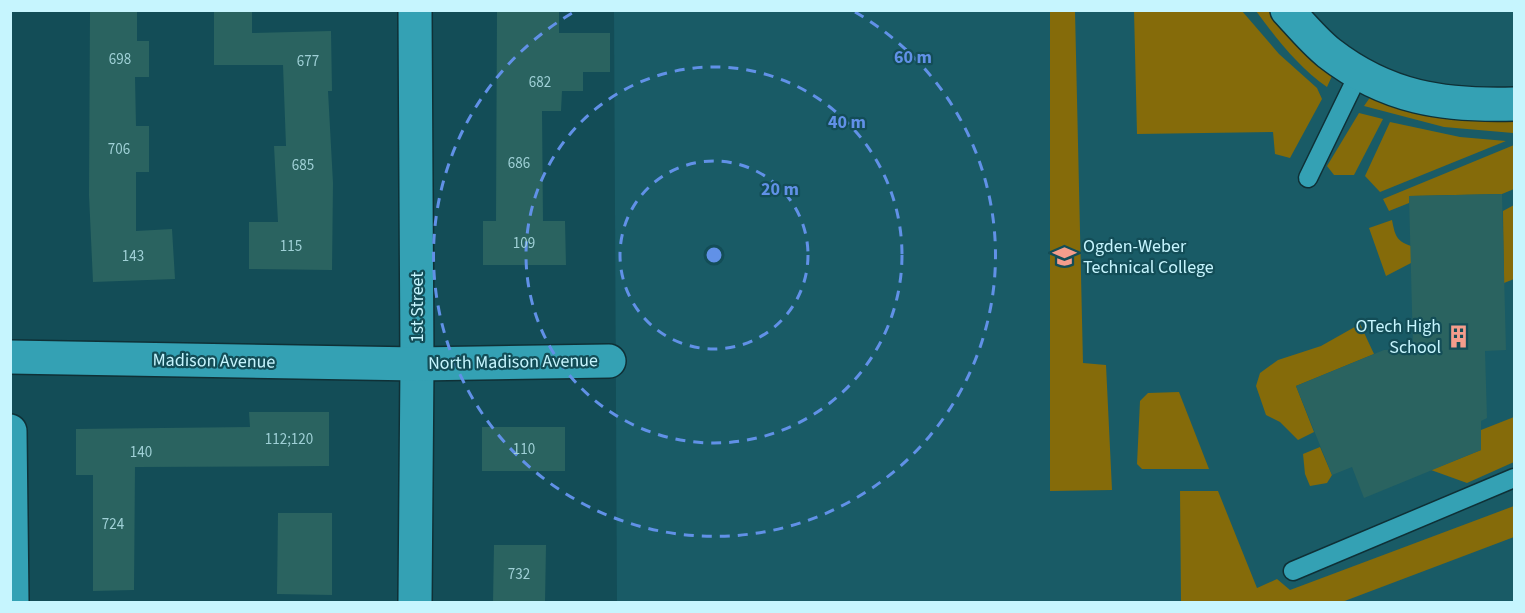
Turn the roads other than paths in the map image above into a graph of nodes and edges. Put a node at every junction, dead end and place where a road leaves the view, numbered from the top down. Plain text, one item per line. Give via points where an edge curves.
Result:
1 (415, 10) edge
2 (1287, 10) edge
3 (1359, 74) junction
4 (1515, 104) edge
5 (1308, 178) dead end
6 (10, 357) edge
7 (609, 361) dead end
8 (417, 364) junction
9 (10, 431) edge
10 (1515, 478) edge
11 (1293, 571) dead end
12 (12, 603) edge
13 (415, 603) edge

1 - 8 street, 1st Street
2 - 3 street via 1328,52
3 - 4 street via 1427,100
3 - 5 lane
6 - 8 street, Madison Avenue
7 - 8 street, North Madison Avenue
8 - 13 street, 1st Street
9 - 12 street
10 - 11 lane

